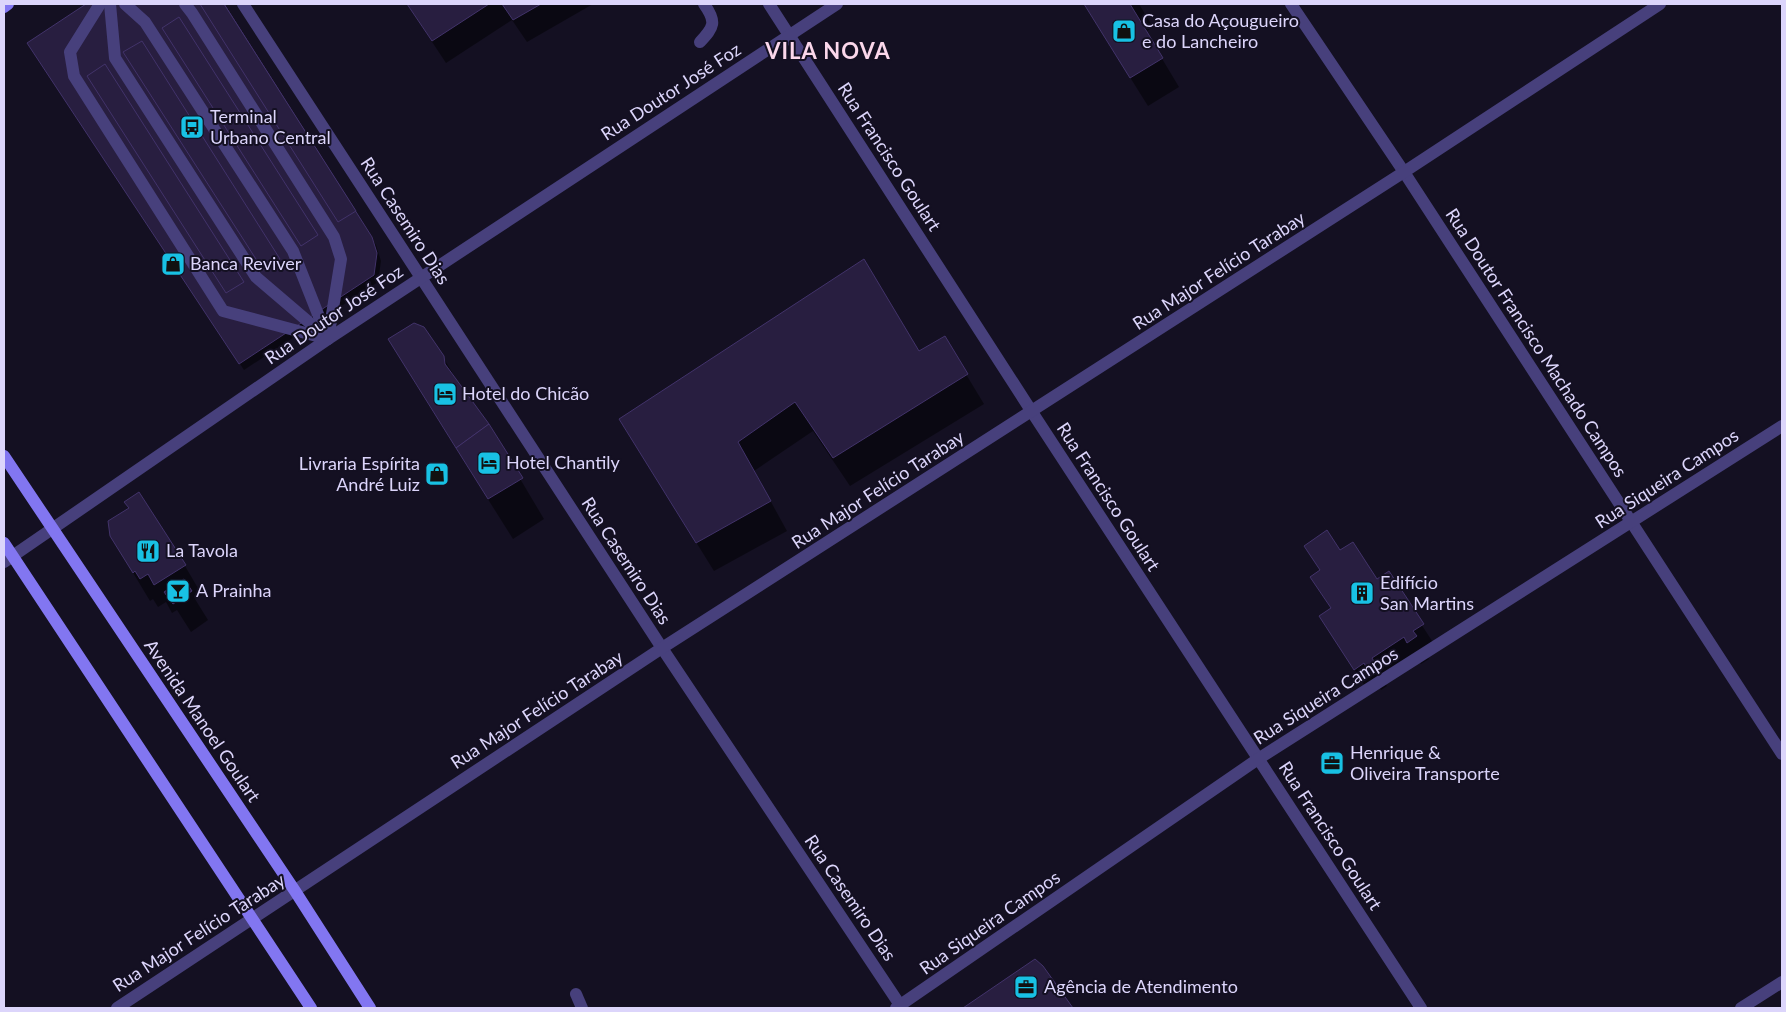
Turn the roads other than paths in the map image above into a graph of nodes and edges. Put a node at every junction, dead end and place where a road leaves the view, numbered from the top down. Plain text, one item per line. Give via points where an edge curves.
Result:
1 (8, 4) edge
2 (100, 4) edge
3 (110, 4) edge
4 (125, 4) edge
5 (185, 4) edge
6 (243, 4) edge
7 (704, 4) edge
8 (769, 4) edge
9 (837, 4) edge
10 (1291, 4) edge
11 (1660, 4) edge
12 (4, 7) edge
13 (789, 35) junction
14 (700, 42) dead end
15 (1404, 172) junction
16 (421, 278) junction
17 (328, 340) junction
18 (1032, 412) junction
19 (1782, 426) edge
20 (4, 456) edge
21 (1632, 523) junction
22 (53, 529) junction
23 (4, 542) edge
24 (8, 559) edge
25 (662, 648) junction
26 (1782, 754) edge
27 (1258, 759) junction
28 (294, 891) junction
29 (251, 919) junction
30 (1782, 982) edge
31 (576, 994) dead end
32 (900, 1007) edge
33 (117, 1008) edge
34 (311, 1008) edge
35 (370, 1008) edge
36 (582, 1008) edge
37 (1421, 1008) edge
38 (1740, 1008) edge

1 - 12 main road
2 - 17 street via 70,52 74,76 223,311
3 - 17 street via 115,58 256,277
4 - 17 street via 145,22 293,251
5 - 17 street via 334,237 341,259
6 - 16 street, Rua Casemiro Dias
7 - 14 street via 713,23
8 - 13 street, Rua Francisco Goulart
9 - 13 street, Rua Doutor José Foz
10 - 15 street, Rua Doutor Francisco Machado Campos
11 - 15 street, Rua Major Felício Tarabay
13 - 16 street, Rua Doutor José Foz
13 - 18 street, Rua Francisco Goulart
15 - 18 street, Rua Major Felício Tarabay
15 - 21 street, Rua Doutor Francisco Machado Campos
16 - 17 street, Rua Doutor José Foz
16 - 25 street, Rua Casemiro Dias
17 - 22 street, Rua Doutor José Foz
18 - 25 street, Rua Major Felício Tarabay
18 - 27 street, Rua Francisco Goulart
19 - 21 street, Rua Siqueira Campos
20 - 22 main road, Avenida Manoel Goulart
21 - 26 street, Rua Doutor Francisco Machado Campos
21 - 27 street, Rua Siqueira Campos
22 - 24 street, Rua Doutor José Foz
22 - 28 main road, Avenida Manoel Goulart
23 - 24 main road
24 - 29 main road
25 - 28 street, Rua Major Felício Tarabay
25 - 32 street, Rua Casemiro Dias
27 - 32 street, Rua Siqueira Campos
27 - 37 street, Rua Francisco Goulart
28 - 29 street, Rua Major Felício Tarabay
28 - 35 main road, Avenida Manoel Goulart
29 - 33 street, Rua Major Felício Tarabay
29 - 34 main road
30 - 38 street
31 - 36 street

